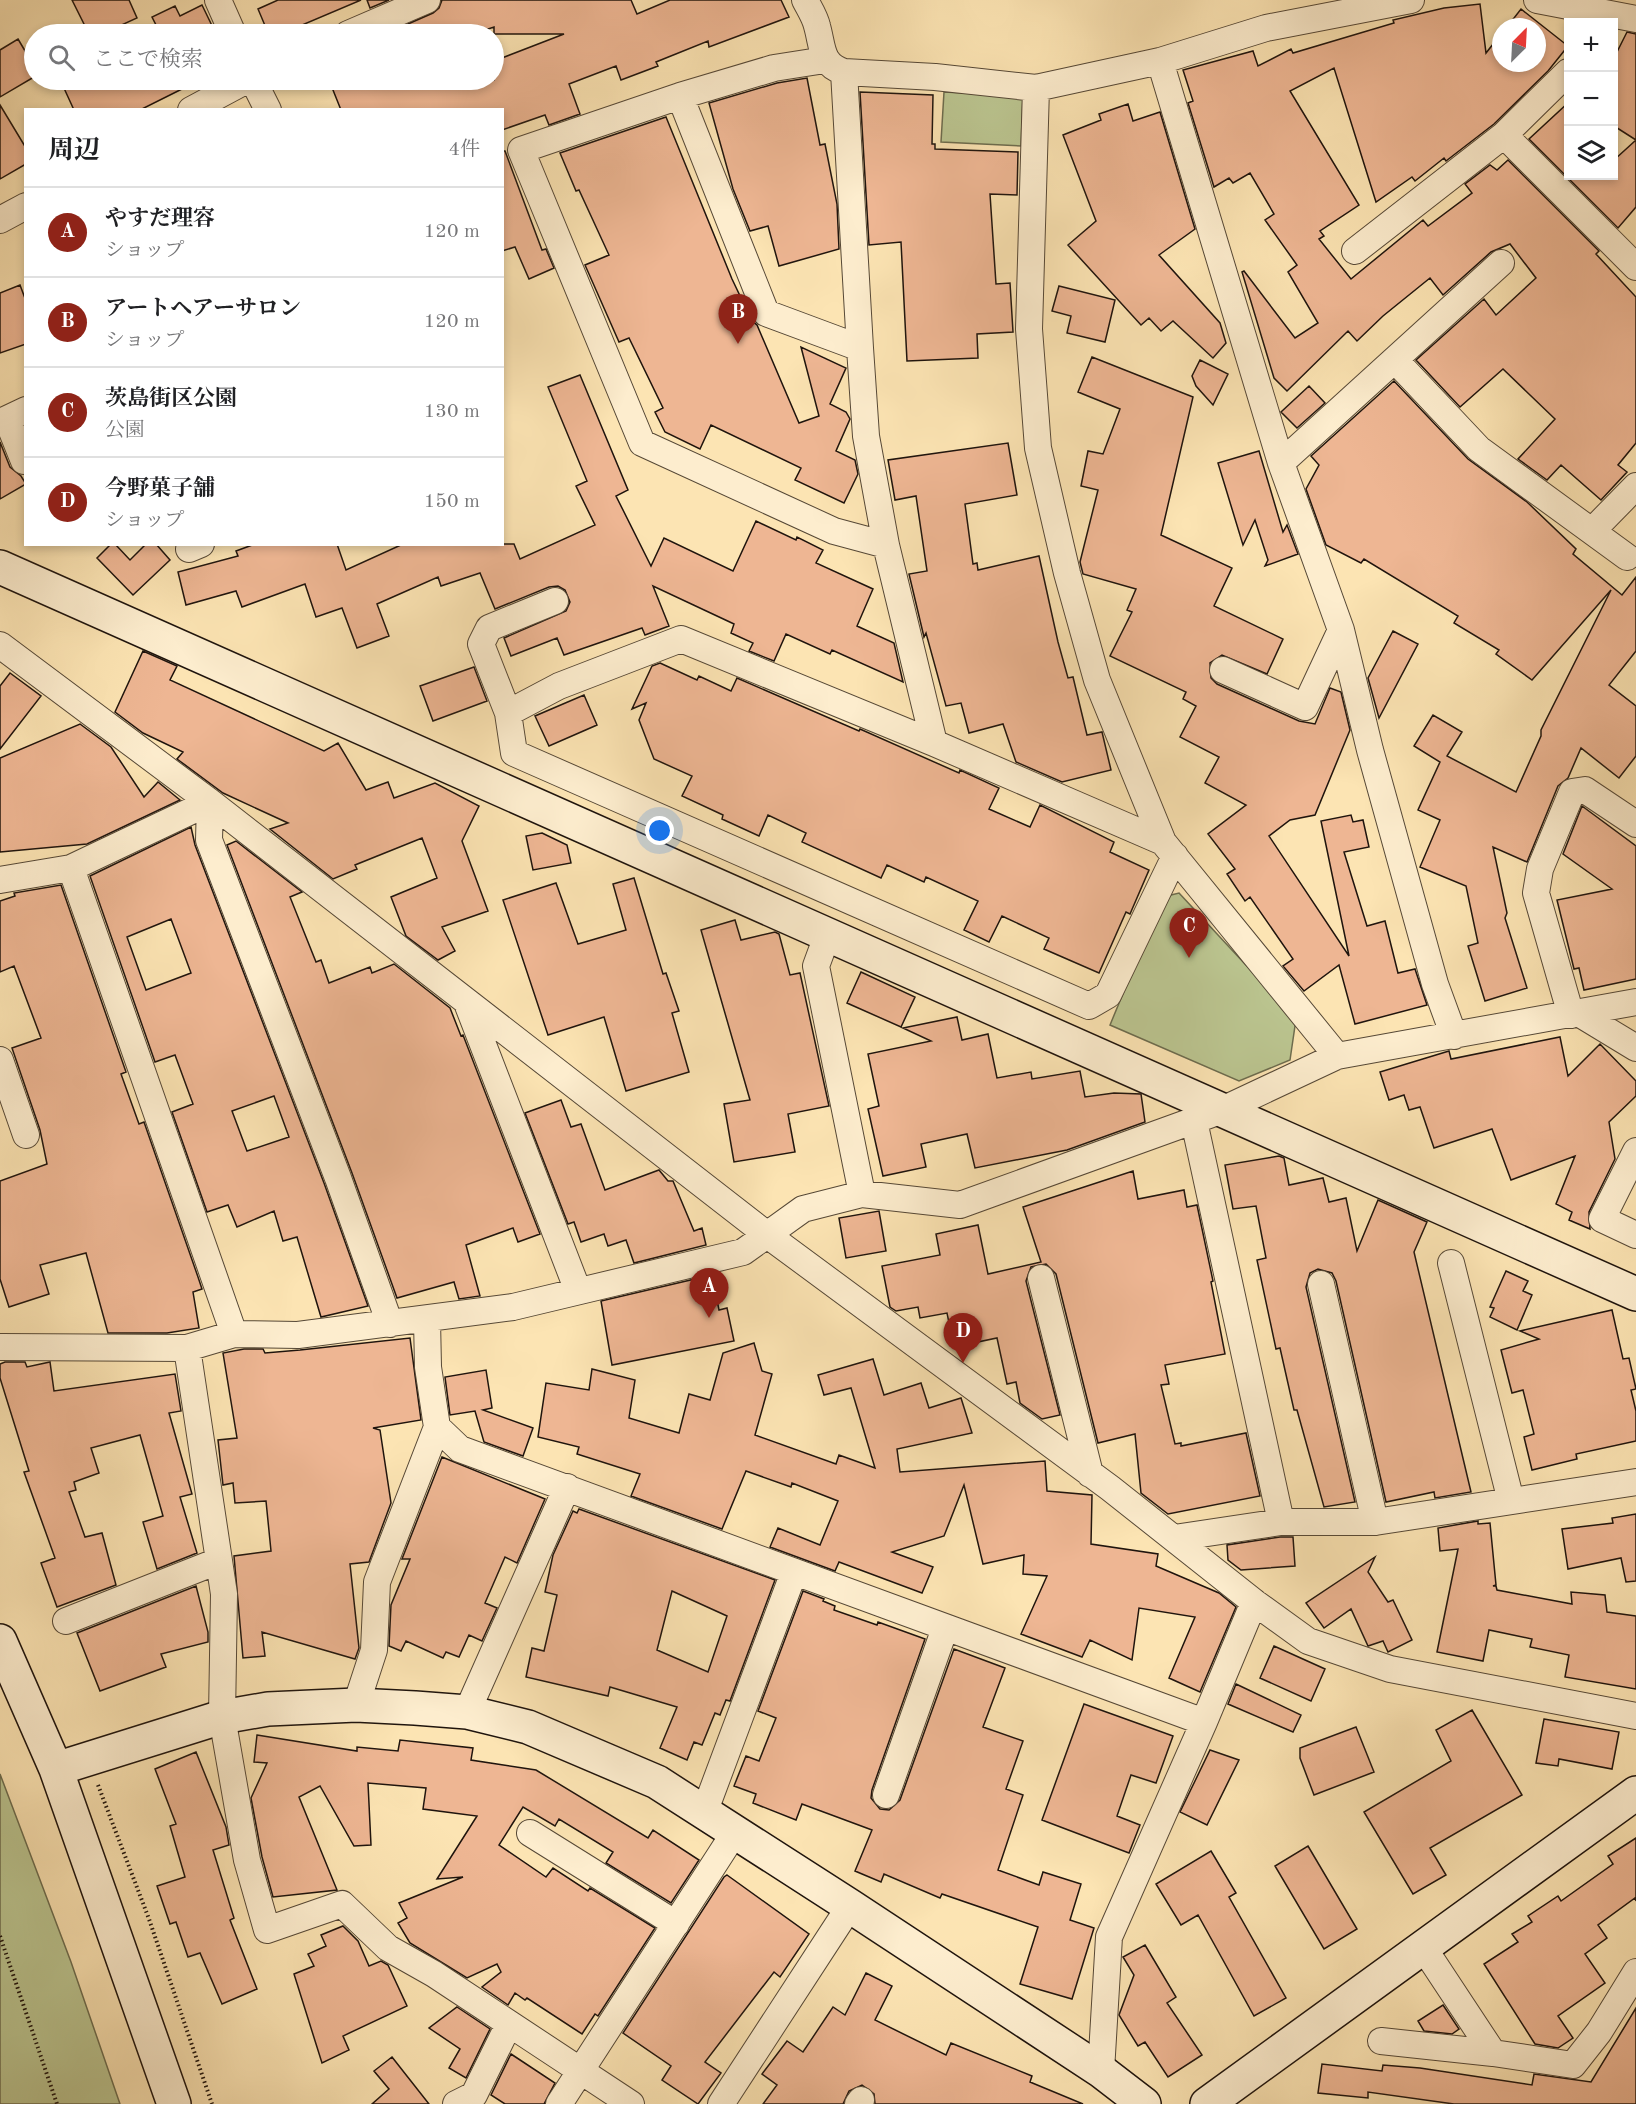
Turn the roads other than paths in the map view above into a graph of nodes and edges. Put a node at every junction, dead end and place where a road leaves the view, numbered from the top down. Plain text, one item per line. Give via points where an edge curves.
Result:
1 (218, 0) edge
2 (427, 0) edge
3 (805, 0) edge
4 (1411, 0) edge
5 (1538, 0) edge
6 (1606, 11) edge
7 (1636, 19) edge
8 (229, 24) edge
9 (371, 24) edge
10 (1160, 61) junction
11 (834, 66) junction
12 (1564, 77) edge
13 (1036, 88) junction
14 (228, 90) edge
15 (258, 90) edge
16 (680, 96) junction
17 (195, 108) edge
18 (267, 108) edge
19 (1504, 135) junction
20 (1355, 251) dead end
21 (1501, 263) dead end
22 (1636, 267) edge
23 (860, 348) junction
24 (1395, 360) junction
25 (24, 411) edge
26 (24, 461) edge
27 (1281, 463) junction
28 (1636, 486) edge
29 (1592, 531) junction
30 (886, 545) junction
31 (1627, 557) dead end
32 (0, 567) edge
33 (555, 601) dead end
34 (1341, 630) junction
35 (0, 645) edge
36 (1223, 670) dead end
37 (508, 713) junction
38 (934, 743) junction
39 (210, 802) junction
40 (1636, 824) edge
41 (1169, 849) junction
42 (71, 868) junction
43 (0, 880) edge
44 (827, 936) junction
45 (467, 1002) junction
46 (1636, 1002) edge
47 (1575, 1015) junction
48 (1454, 1036) junction
49 (1636, 1048) edge
50 (1337, 1056) junction
51 (0, 1060) edge
52 (1207, 1116) junction
53 (26, 1135) dead end
54 (1636, 1151) edge
55 (862, 1194) junction
56 (766, 1234) junction
57 (1636, 1235) edge
58 (1451, 1263) dead end
59 (1041, 1278) dead end
60 (1321, 1284) dead end
61 (578, 1291) junction
62 (1634, 1300) edge
63 (428, 1320) junction
64 (390, 1324) junction
65 (234, 1334) junction
66 (0, 1347) edge
67 (187, 1348) junction
68 (437, 1427) junction
69 (1090, 1474) junction
70 (1636, 1482) edge
71 (567, 1487) junction
72 (1511, 1501) junction
73 (1281, 1522) junction
74 (1375, 1522) junction
75 (1174, 1538) junction
76 (218, 1561) junction
77 (794, 1572) junction
78 (1254, 1602) junction
79 (66, 1621) dead end
80 (945, 1628) junction
81 (0, 1641) edge
82 (356, 1705) junction
83 (467, 1712) junction
84 (1636, 1716) edge
85 (222, 1718) junction
86 (1204, 1722) junction
87 (56, 1769) junction
88 (1636, 1793) edge
89 (886, 1796) dead end
90 (704, 1813) junction
91 (735, 1832) junction
92 (530, 1833) dead end
93 (850, 1906) junction
94 (676, 1924) junction
95 (1424, 1947) junction
96 (1636, 1972) edge
97 (509, 2024) junction
98 (1381, 2041) dead end
99 (1493, 2053) junction
100 (580, 2071) junction
101 (1101, 2071) junction
102 (174, 2104) edge
103 (456, 2104) edge
104 (560, 2104) edge
105 (632, 2104) edge
106 (720, 2104) edge
107 (1144, 2104) edge
108 (1207, 2104) edge

1 - 8 street
2 - 9 street
3 - 11 street
4 - 10 street via 1266,28
5 - 6 street
6 - 7 street
10 - 13 street
10 - 27 street
11 - 13 street
11 - 16 street via 774,68
11 - 23 street
12 - 19 street
13 - 41 street via 1029,329 1038,448 1097,680
14 - 17 street
15 - 18 street
16 - 23 street via 766,313
16 - 30 street via 521,150 642,443 834,531
19 - 20 street
19 - 22 street
21 - 24 street
23 - 30 street via 866,436
24 - 27 street
24 - 29 street via 1479,449
25 - 26 street via 7,419
27 - 34 street
28 - 29 street
29 - 31 street
30 - 38 street
32 - 44 street
33 - 37 street via 489,628 481,644
34 - 36 street via 1305,707
34 - 48 street via 1370,750
35 - 39 street
37 - 38 street via 559,686 681,639
37 - 41 street via 514,753 1089,1006 1108,995
38 - 41 street
39 - 42 street
39 - 45 street
39 - 64 street via 209,840
40 - 47 street via 1585,790 1572,792 1540,868 1536,893
41 - 50 street
42 - 43 street
42 - 65 street
44 - 52 street
44 - 55 street via 816,966
45 - 56 street
45 - 61 street
46 - 47 street
47 - 48 street
47 - 49 street
48 - 50 street
50 - 52 street
51 - 53 street
52 - 55 street via 960,1205
52 - 62 street
52 - 73 street
54 - 57 street via 1602,1220
55 - 56 street via 803,1209
56 - 61 street via 743,1252
56 - 69 street
58 - 72 street
59 - 69 street
60 - 74 street
61 - 63 street via 513,1307
63 - 64 street
63 - 68 street via 428,1367
64 - 65 street via 297,1335
65 - 67 street
66 - 67 street
67 - 76 street
68 - 71 street via 460,1449
68 - 82 street via 377,1582 374,1650
69 - 75 street
70 - 72 street
71 - 77 street
71 - 83 street
72 - 74 street
73 - 74 street
73 - 75 street
75 - 78 street
76 - 79 street
76 - 85 street via 224,1594
77 - 80 street
77 - 90 street
78 - 84 street via 1308,1641 1390,1669
78 - 86 street
80 - 86 street
80 - 89 street
81 - 87 street
82 - 83 street
82 - 85 street via 268,1709
83 - 90 street via 528,1727 657,1782
85 - 87 street
85 - 97 street via 247,1860 267,1930 342,1904 388,1948
86 - 101 street via 1109,1937
87 - 102 street
88 - 95 street
90 - 91 street
91 - 93 street
91 - 94 street
92 - 94 street
93 - 101 street
93 - 106 street
94 - 100 street
95 - 99 street
95 - 108 street
96 - 99 street via 1599,2032 1573,2065
97 - 100 street
97 - 103 street via 474,2095
98 - 99 street
100 - 104 street
100 - 105 street
101 - 107 street

